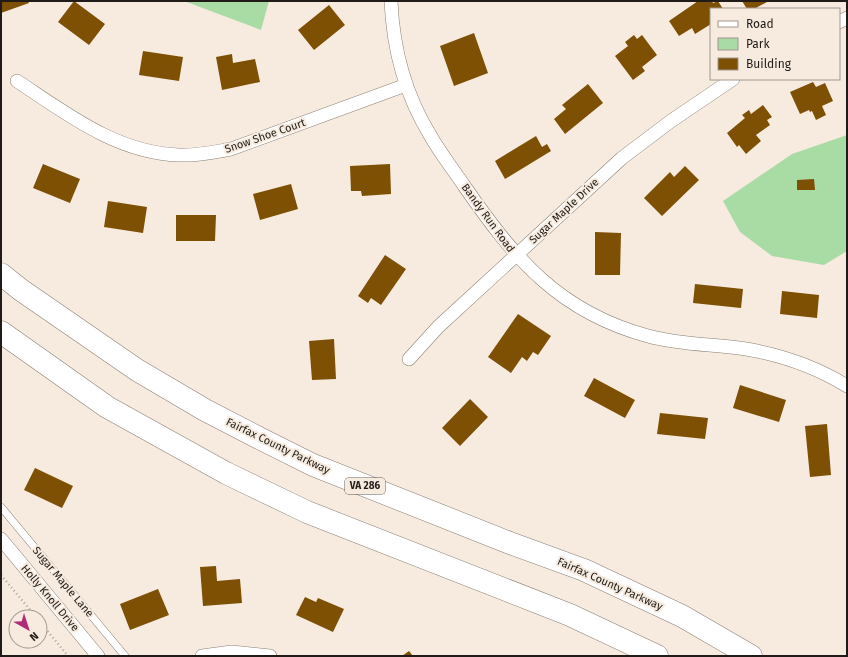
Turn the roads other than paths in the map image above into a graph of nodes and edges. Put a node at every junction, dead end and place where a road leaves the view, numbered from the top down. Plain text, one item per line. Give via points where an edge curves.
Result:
1 (391, 1) edge
2 (732, 80) edge
3 (17, 81) dead end
4 (406, 85) junction
5 (516, 256) junction
6 (1, 274) edge
7 (1, 332) edge
8 (409, 359) dead end
9 (847, 386) edge
10 (1, 507) edge
11 (1, 539) edge
12 (98, 656) edge
13 (125, 656) edge
14 (202, 656) edge
15 (270, 656) edge
16 (657, 656) edge
17 (751, 656) edge

1 - 4 street, Bandy Run Road via 395,44
2 - 5 street, Sugar Maple Drive via 622,158
3 - 4 street, Snow Shoe Court via 107,137 154,153 179,155 231,149
4 - 5 street, Bandy Run Road via 430,136
5 - 8 street, Sugar Maple Drive via 438,327
5 - 9 street, Bandy Run Road via 565,298 619,327 683,343 746,349 777,356 808,366
6 - 17 highway, Fairfax County Parkway / VA 286 via 137,370 259,438 313,465 584,570 682,616
7 - 16 highway via 107,407 226,473 307,512 570,616
10 - 13 lane, Sugar Maple Lane
11 - 12 street, Holly Knoll Drive
14 - 15 street via 232,652

